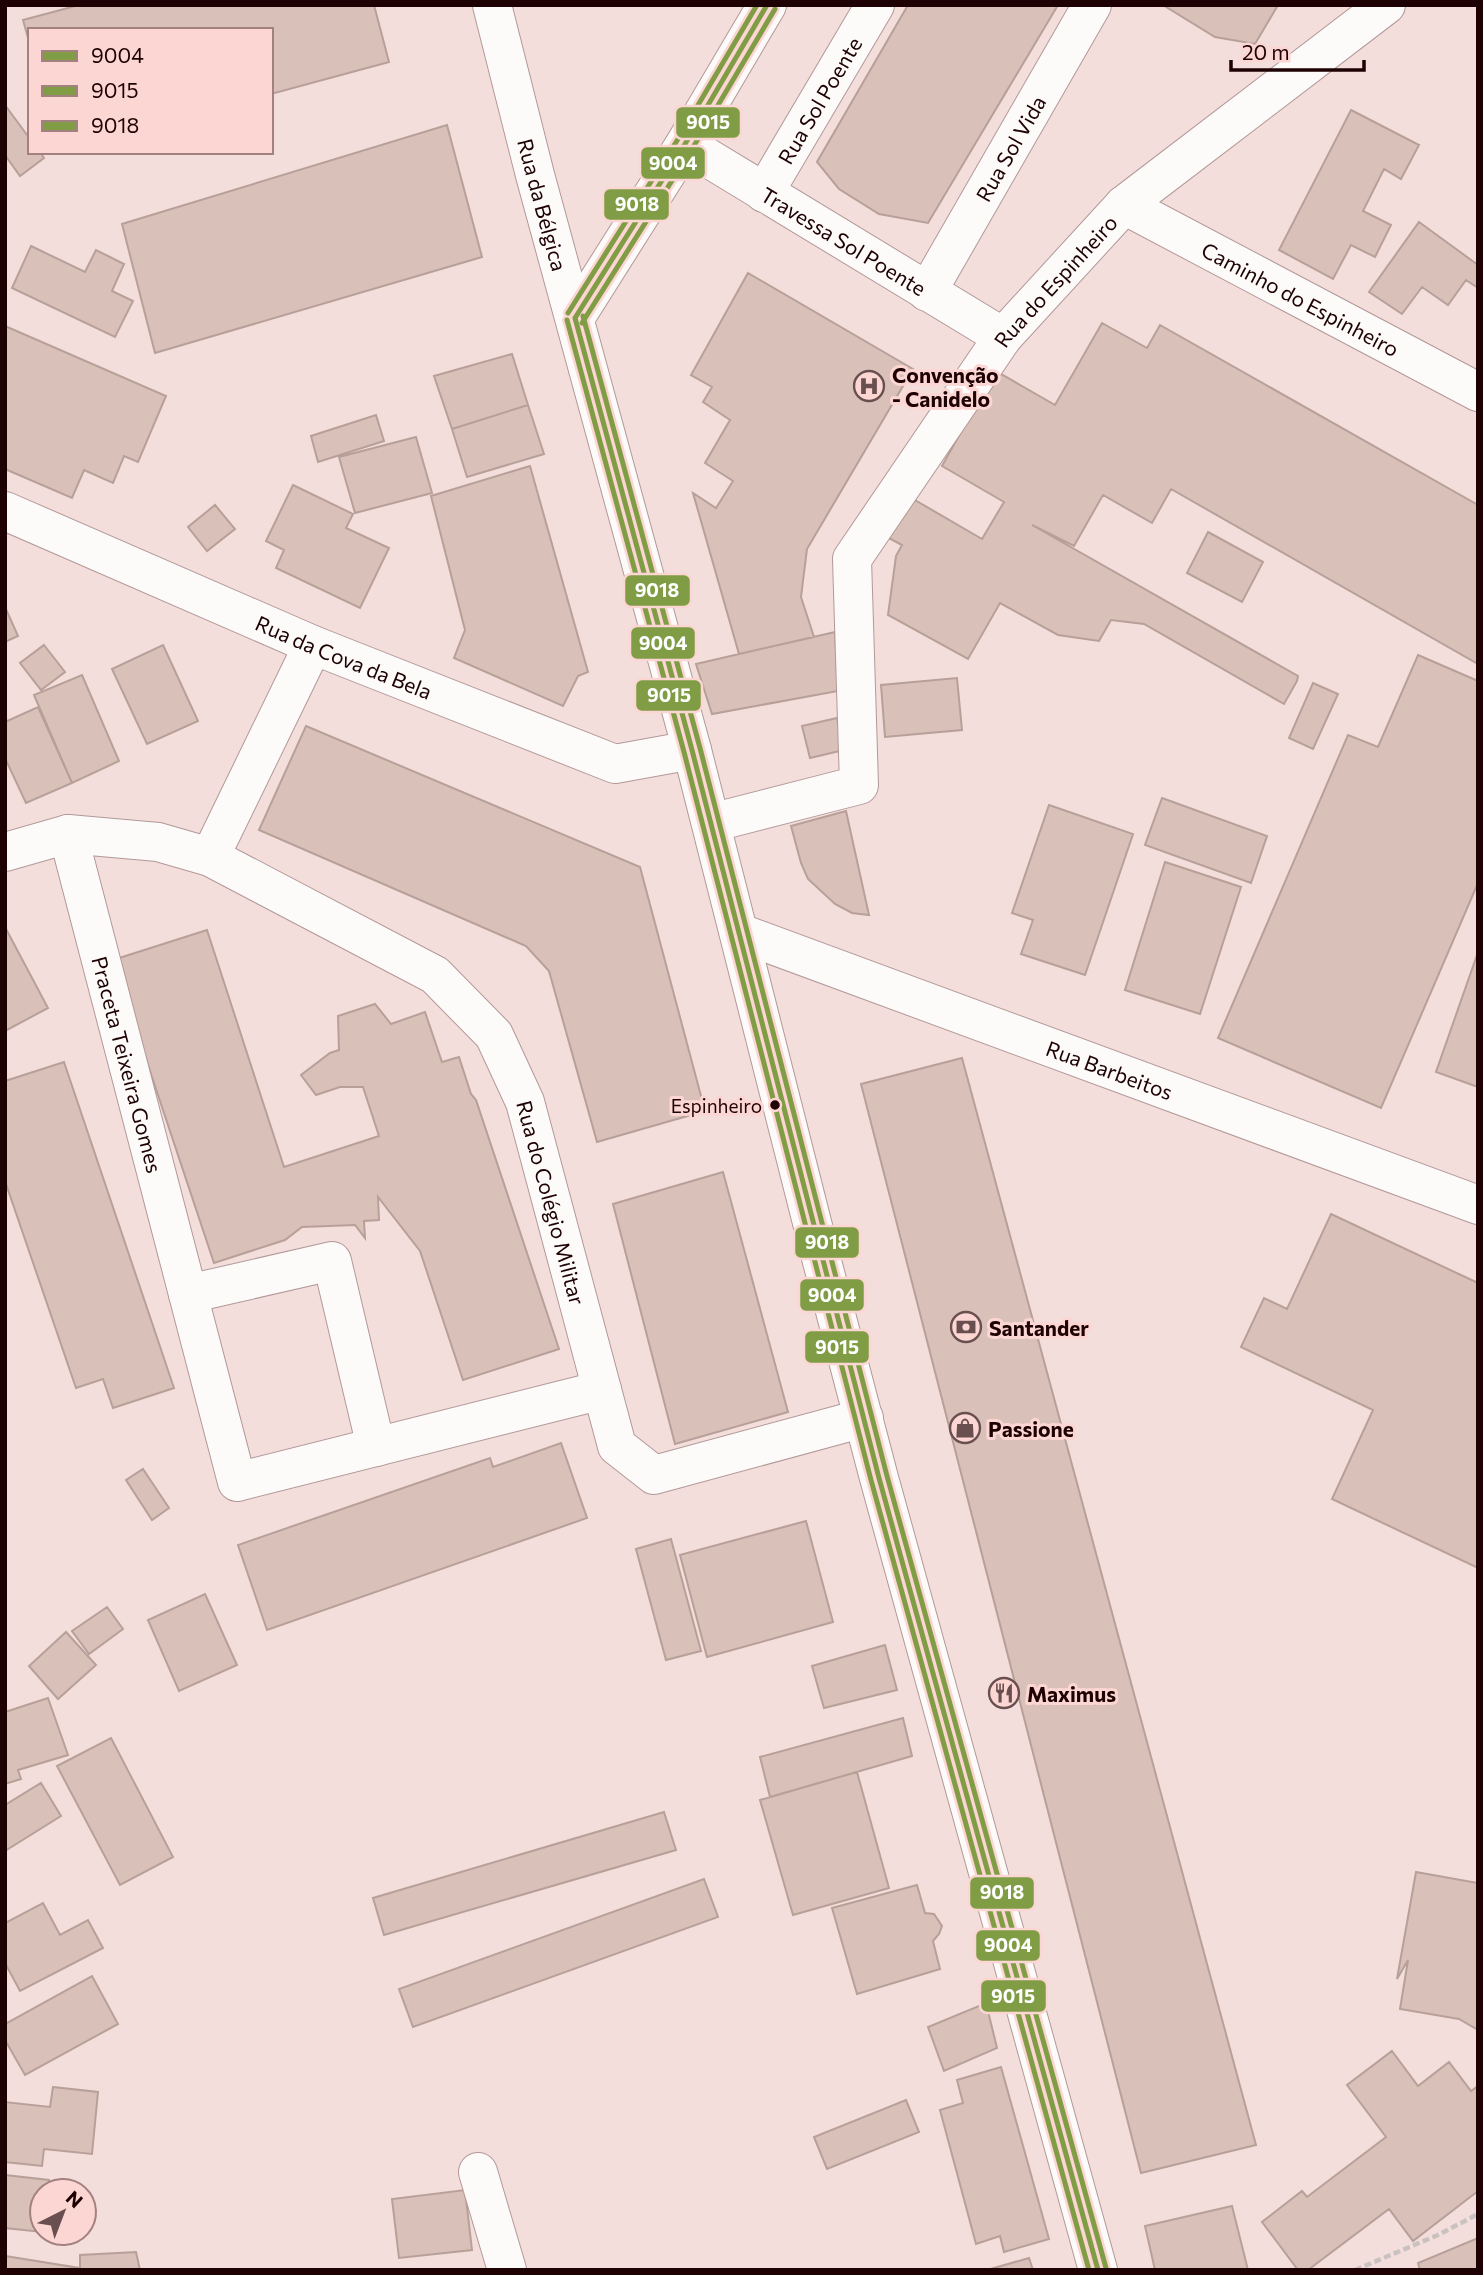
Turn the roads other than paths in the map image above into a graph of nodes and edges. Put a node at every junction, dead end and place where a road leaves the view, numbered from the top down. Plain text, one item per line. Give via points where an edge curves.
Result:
1 (492, 5) edge
2 (766, 5) edge
3 (875, 5) edge
4 (1092, 5) edge
5 (1387, 5) edge
6 (685, 144) junction
7 (764, 193) junction
8 (1124, 205) junction
9 (927, 292) junction
10 (575, 318) junction
11 (1003, 338) junction
12 (1478, 392) edge
13 (5, 511) edge
14 (313, 645) junction
15 (692, 750) junction
16 (710, 823) junction
17 (68, 834) junction
18 (5, 852) edge
19 (210, 857) junction
20 (740, 933) junction
21 (1478, 1205) edge
22 (188, 1294) junction
23 (602, 1390) junction
24 (864, 1418) junction
25 (376, 1447) junction
26 (478, 2172) dead end
27 (508, 2270) edge
28 (1098, 2270) edge

1 - 10 street, Rua da Bélgica
2 - 6 street
3 - 7 street, Rua Sol Poente
4 - 9 street, Rua Sol Vida
5 - 8 street, Rua do Espinheiro
6 - 7 street, Travessa Sol Poente
6 - 10 street
7 - 9 street, Travessa Sol Poente
8 - 11 street, Rua do Espinheiro
8 - 12 street, Caminho do Espinheiro
9 - 11 street, Travessa Sol Poente
10 - 15 street, Rua da Bélgica
11 - 16 street, Rua do Espinheiro via 852,559 859,785
13 - 14 street, Rua da Cova da Bela
14 - 15 street, Rua da Cova da Bela via 615,764
14 - 19 street
15 - 16 street, Rua da Bélgica
16 - 20 street, Rua da Bélgica
17 - 18 street, Rua do Colégio Militar
17 - 19 street, Rua do Colégio Militar via 159,842
17 - 22 street, Praceta Teixeira Gomes
19 - 23 street, Rua do Colégio Militar via 435,975 494,1035 525,1102
20 - 21 street, Rua Barbeitos
20 - 24 street, Rua da Bélgica
22 - 25 street, Praceta Teixeira Gomes via 237,1482
22 - 25 street via 332,1261
23 - 24 street, Rua do Colégio Militar via 617,1446 654,1475
23 - 25 street, Praceta Teixeira Gomes
24 - 28 street, Rua da Bélgica
26 - 27 street

